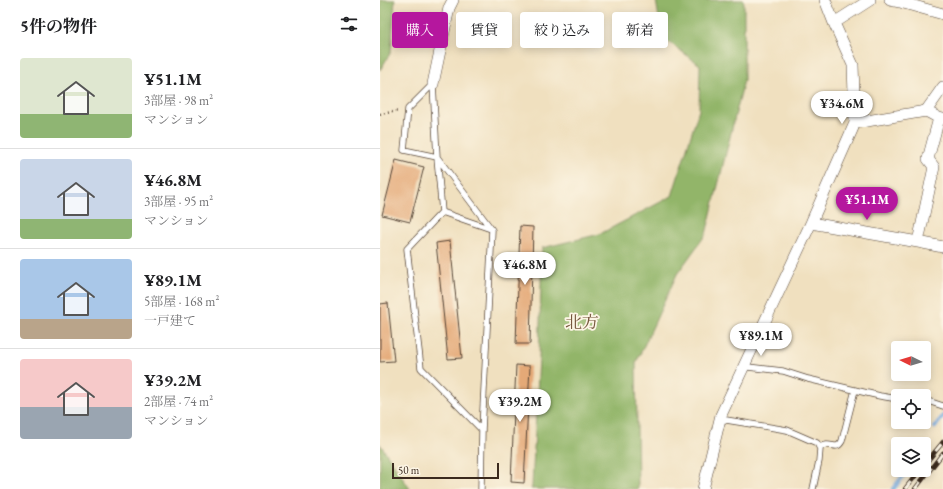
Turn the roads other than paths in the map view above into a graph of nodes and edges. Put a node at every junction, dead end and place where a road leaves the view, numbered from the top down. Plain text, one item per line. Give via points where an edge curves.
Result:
1 (453, 0) edge
2 (825, 0) edge
3 (870, 0) edge
4 (890, 0) edge
5 (943, 14) edge
6 (834, 23) junction
7 (433, 84) junction
8 (943, 87) edge
9 (926, 111) junction
10 (941, 119) edge
11 (855, 122) junction
12 (437, 157) junction
13 (442, 212) junction
14 (811, 223) junction
15 (492, 230) junction
16 (918, 242) junction
17 (943, 248) edge
18 (744, 366) junction
19 (855, 390) junction
20 (891, 397) edge
21 (931, 402) edge
22 (943, 406) edge
23 (720, 419) junction
24 (482, 430) junction
25 (819, 447) junction
26 (481, 489) edge
27 (703, 489) edge
28 (813, 489) edge

1 - 7 street via 449,8
2 - 6 street
3 - 6 street
4 - 5 street
6 - 11 street via 853,65
7 - 12 lane
7 - 12 lane via 408,109 404,150
8 - 9 street
9 - 10 street
9 - 11 street
10 - 16 street via 928,159 934,167
11 - 14 street
12 - 13 lane
12 - 15 lane
13 - 15 lane
13 - 24 lane via 407,248 421,368
14 - 16 street
14 - 18 street
15 - 24 lane
16 - 17 street
18 - 19 lane via 783,371
18 - 23 street
19 - 20 lane
19 - 25 lane via 840,445
21 - 22 lane
23 - 25 lane via 787,430 818,443
23 - 27 street
24 - 26 lane
25 - 28 lane via 820,461

